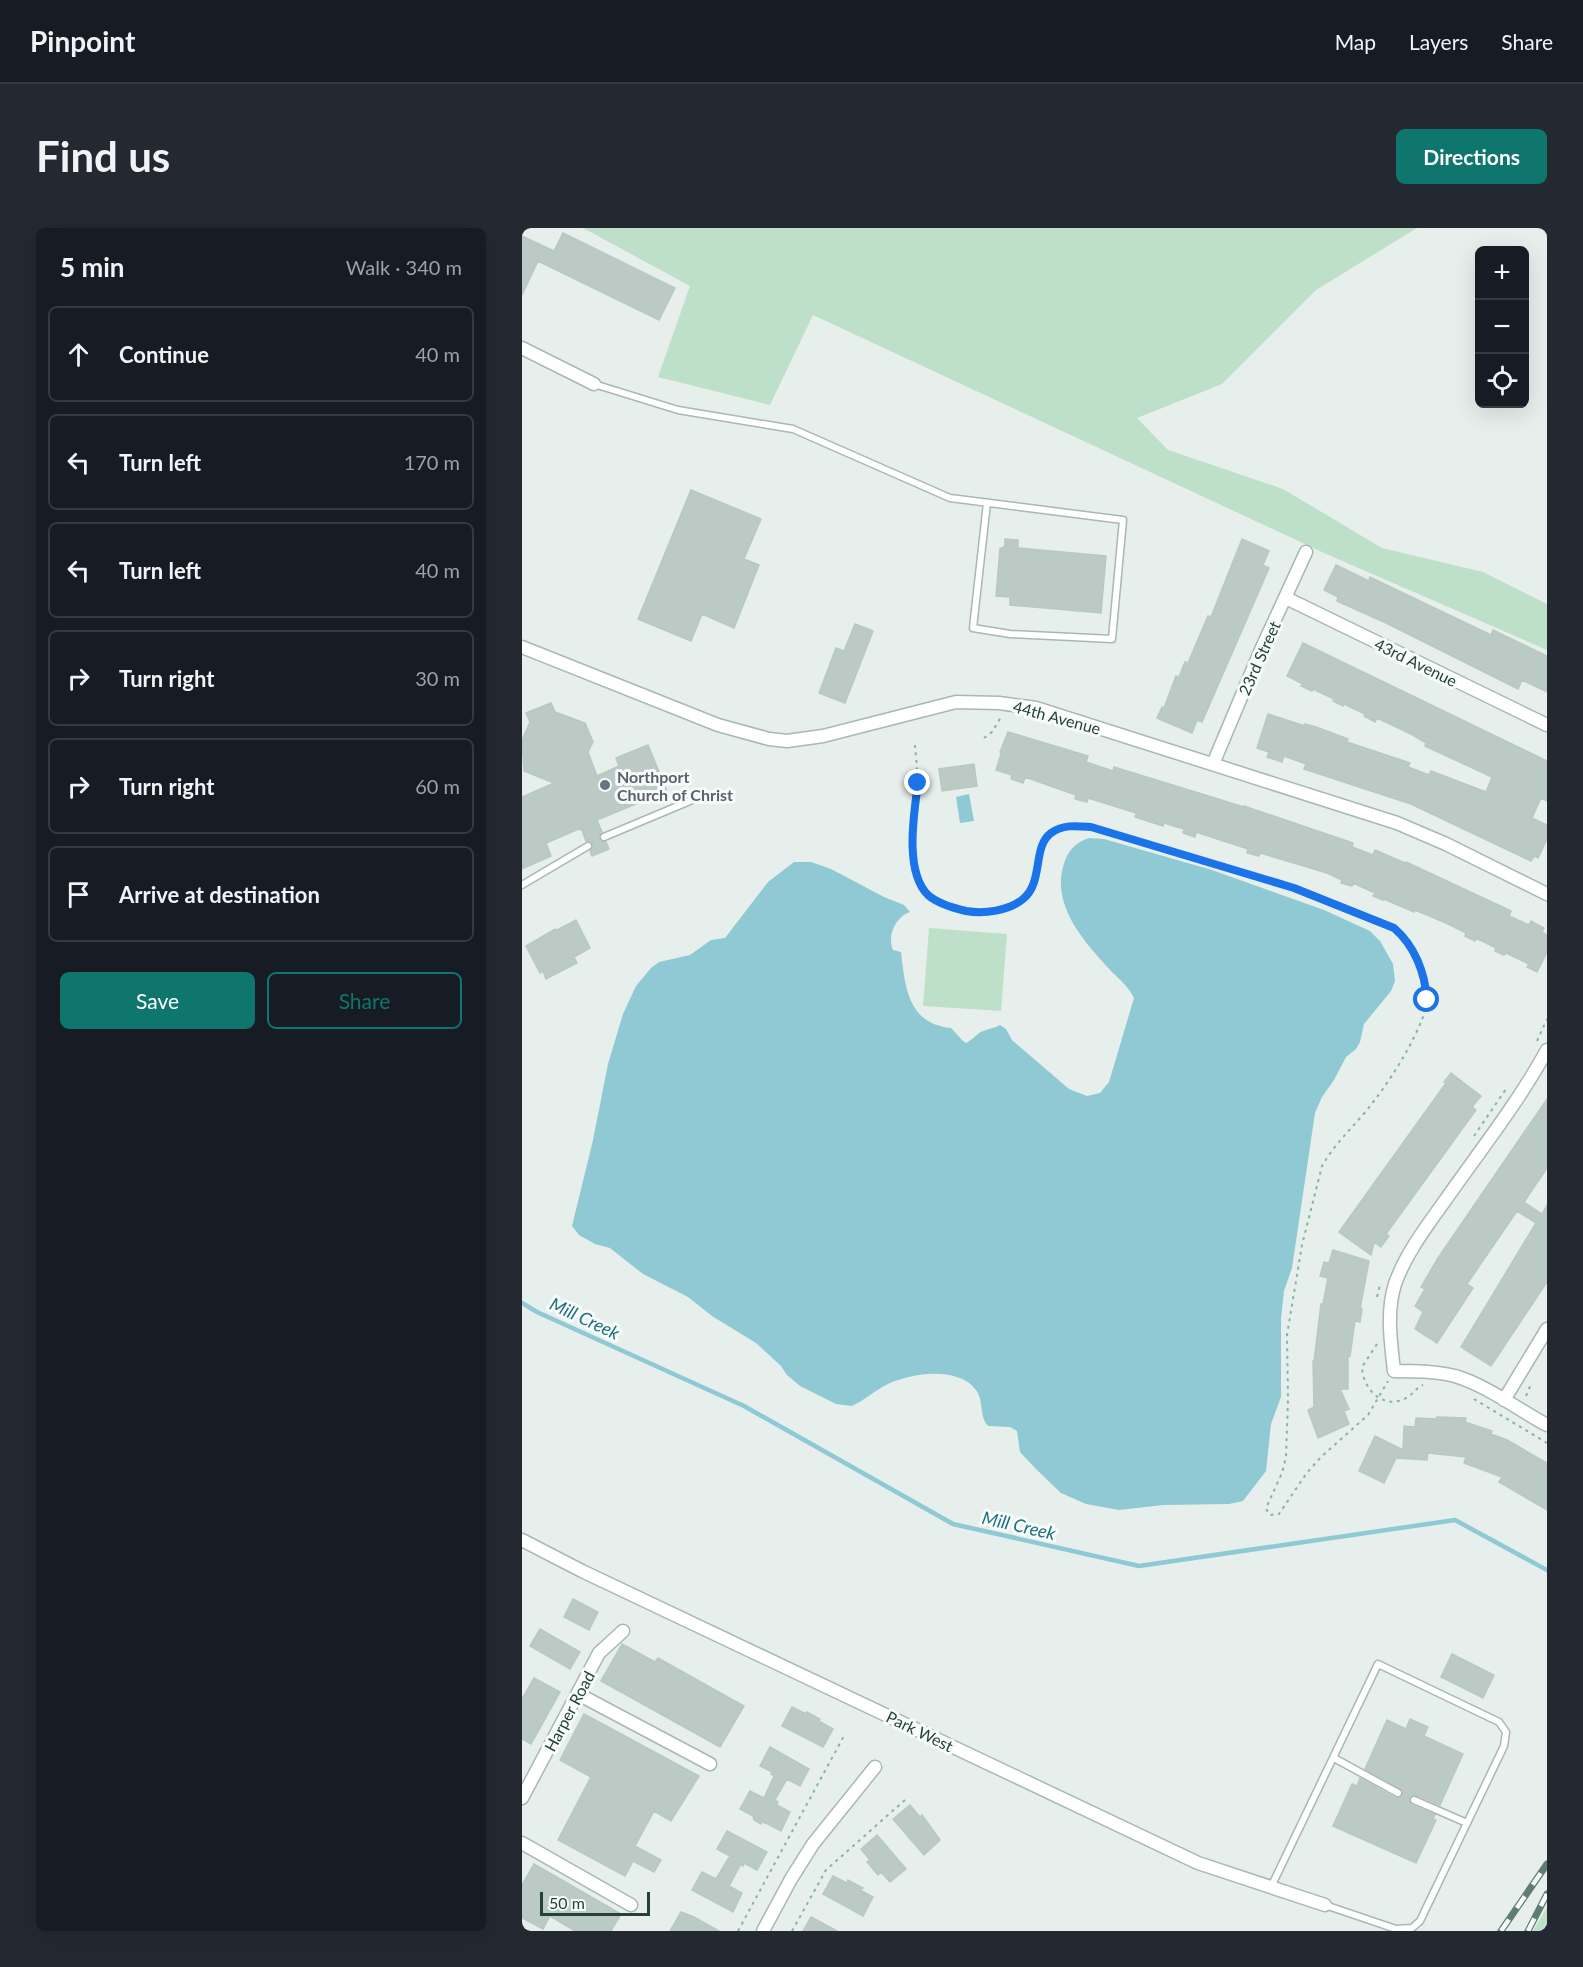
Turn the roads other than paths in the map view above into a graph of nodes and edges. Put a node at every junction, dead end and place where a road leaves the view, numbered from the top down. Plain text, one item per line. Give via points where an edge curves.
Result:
1 (522, 348) edge
2 (594, 384) joint
3 (987, 503) junction
4 (1306, 552) dead end
5 (1286, 598) junction
6 (522, 647) edge
7 (1547, 725) edge
8 (1213, 764) junction
9 (697, 798) dead end
10 (604, 837) dead end
11 (588, 846) dead end
12 (522, 885) edge
13 (1547, 894) edge
14 (1547, 1050) edge
15 (1547, 1329) edge
16 (1504, 1400) junction
17 (1547, 1425) edge
18 (522, 1540) edge
19 (623, 1631) dead end
20 (578, 1694) junction
21 (1334, 1758) junction
22 (710, 1764) dead end
23 (875, 1767) dead end
24 (1398, 1792) dead end
25 (522, 1798) edge
26 (1414, 1800) dead end
27 (1467, 1823) junction
28 (522, 1843) edge
29 (1271, 1887) junction
30 (631, 1905) dead end
31 (1325, 1905) joint
32 (763, 1931) edge

1 - 2 street
2 - 3 lane via 678,410 793,429 950,498
3 - 3 lane via 1123,520 1112,639 1010,634 973,628
4 - 5 street, 23rd Street
5 - 7 street, 43rd Avenue
5 - 8 street, 23rd Street
6 - 8 street, 44th Avenue via 718,726 769,739 823,736 956,702 999,703 1044,711
8 - 13 street, 44th Avenue via 1397,823
9 - 10 lane
11 - 12 lane
14 - 16 street via 1406,1260 1390,1306 1394,1371 1454,1376
15 - 16 street
16 - 17 street
18 - 29 street, Park West via 1198,1863
19 - 20 street, Harper Road via 599,1653
20 - 22 street
20 - 25 street, Harper Road
21 - 24 lane
21 - 27 lane via 1378,1664 1499,1722 1506,1732 1504,1746
21 - 29 lane
23 - 32 street via 813,1844
26 - 27 lane
27 - 31 lane via 1420,1921 1412,1928 1396,1929
28 - 30 street
29 - 31 street, Park West

